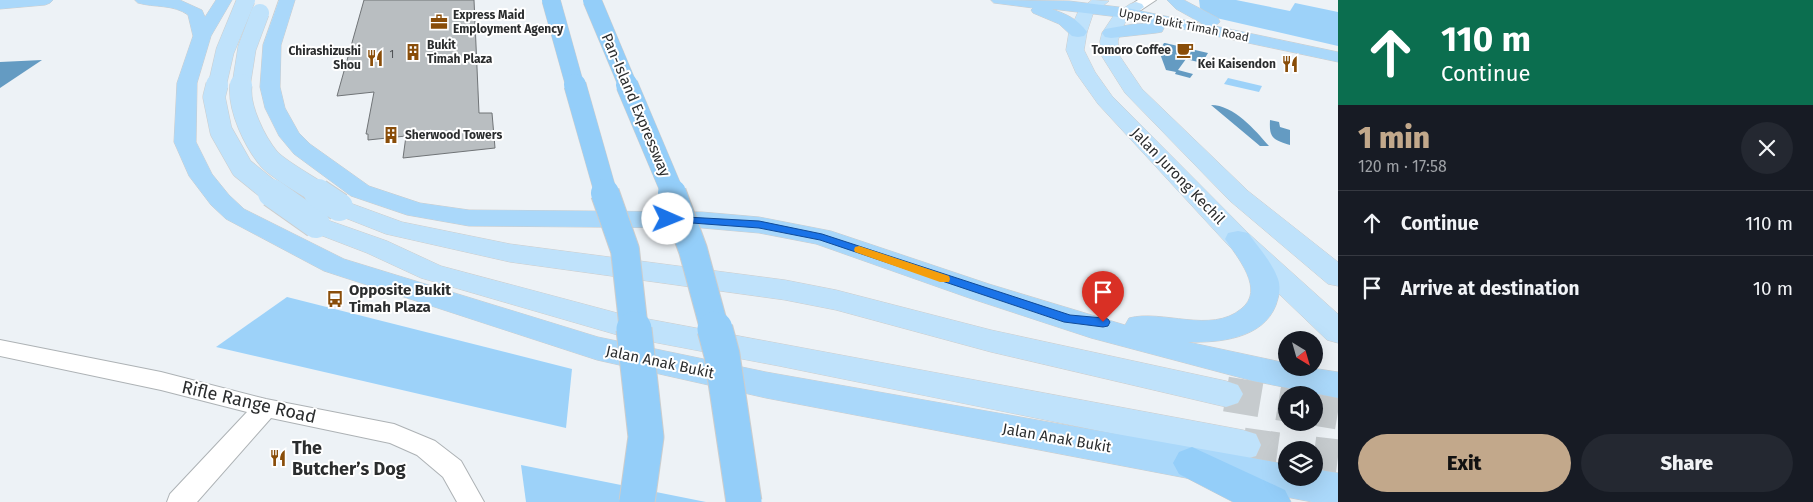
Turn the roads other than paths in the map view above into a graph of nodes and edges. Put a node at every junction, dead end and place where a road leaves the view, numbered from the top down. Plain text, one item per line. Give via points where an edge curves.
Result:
1 (45, 0) edge
2 (58, 0) edge
3 (143, 0) edge
4 (224, 0) edge
5 (246, 0) edge
6 (551, 0) edge
7 (592, 0) edge
8 (998, 0) edge
9 (1002, 0) edge
10 (1176, 0) edge
11 (38, 1) edge
12 (1098, 2) edge
13 (279, 3) edge
14 (0, 4) edge
15 (1137, 7) edge
16 (1215, 27) junction
17 (207, 28) junction
18 (1078, 32) junction
19 (1111, 33) junction
20 (1338, 49) edge
21 (1338, 57) edge
22 (1238, 239) junction
23 (1338, 277) edge
24 (1069, 319) junction
25 (1338, 332) edge
26 (0, 348) edge
27 (1338, 385) edge
28 (1226, 394) tunnel mouth
29 (266, 408) junction
30 (1243, 445) tunnel mouth
31 (1192, 463) junction
32 (1338, 490) edge
33 (180, 502) edge
34 (471, 502) edge
35 (637, 502) edge
36 (744, 502) edge
37 (1271, 502) edge

1 - 11 highway
2 - 11 highway
3 - 17 highway via 180,4 196,12
4 - 17 highway, Jalan Anak Bukit
5 - 30 main road, Jalan Anak Bukit, bridge via 225,51 214,97 221,131 242,168 316,224 431,272 621,325
6 - 35 highway, bridge via 603,187 625,250 646,437
7 - 36 highway, Pan-Island Expressway, bridge via 693,250 722,355
8 - 9 highway, Upper Bukit Timah Road
9 - 12 highway, Upper Bukit Timah Road
9 - 18 highway via 1057,16
10 - 16 highway
11 - 14 highway
12 - 15 highway, Upper Bukit Timah Road
12 - 18 main road, Jalan Jurong Kechil via 1086,12
13 - 17 highway via 246,11
13 - 24 highway via 270,87 275,108 290,136 302,149 360,191 416,210 468,218 702,220 759,225 822,237
13 - 28 main road, bridge via 247,48 240,94 248,125 270,160 339,207 395,228 510,254 776,289 836,300 991,341
15 - 16 highway, Upper Bukit Timah Road
15 - 19 main road via 1120,18
16 - 19 highway via 1153,28
16 - 20 highway, Upper Bukit Timah Road
16 - 21 highway, Upper Bukit Timah Road
17 - 31 highway, Jalan Anak Bukit via 187,83 185,142 201,176 235,214 334,265 596,348 766,385
18 - 22 main road, Jalan Jurong Kechil via 1075,50 1105,100
19 - 23 main road, Jalan Jurong Kechil via 1110,55 1135,93 1239,196
22 - 24 highway via 1258,268 1265,290 1258,312 1238,326 1192,332
22 - 25 main road, Jalan Jurong Kechil
24 - 27 highway via 1175,350
26 - 29 street, Rifle Range Road via 161,381
29 - 33 street
29 - 34 street, Rifle Range Road via 394,434 426,448 452,469
31 - 32 highway, Jalan Anak Bukit
31 - 37 highway

